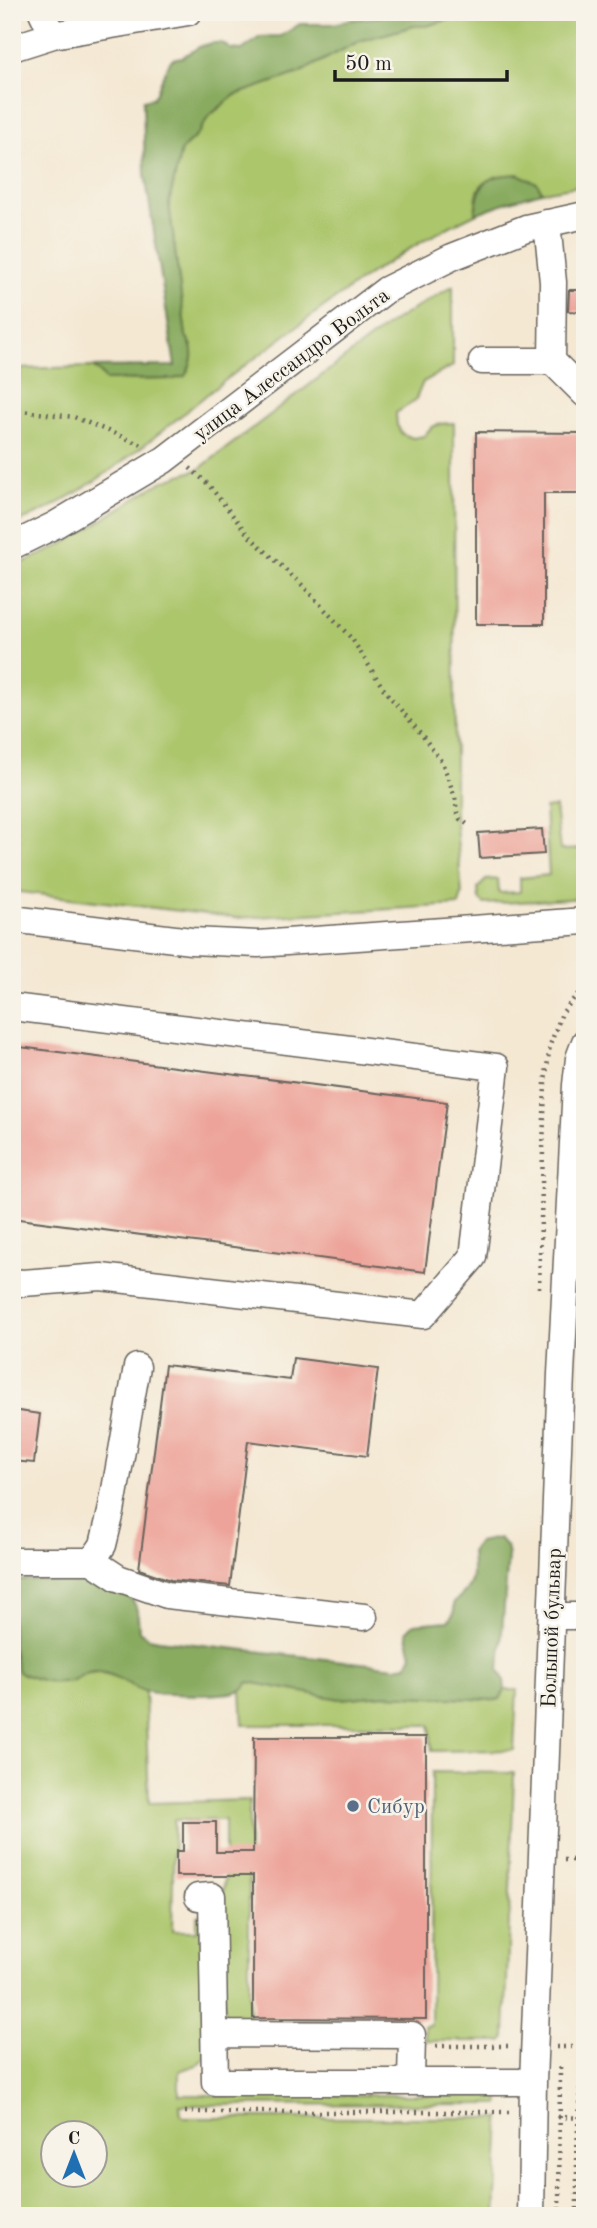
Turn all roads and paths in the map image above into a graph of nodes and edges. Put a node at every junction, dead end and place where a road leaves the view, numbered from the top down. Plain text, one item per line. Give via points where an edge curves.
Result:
1 (188, 12) edge
2 (47, 24) edge
3 (12, 48) edge
4 (585, 215) edge
5 (547, 223) junction
6 (482, 361) dead end
7 (552, 361) junction
8 (585, 394) edge
9 (12, 410) edge
10 (198, 458) dead end
11 (164, 460) junction
12 (12, 546) edge
13 (467, 824) dead end
14 (12, 919) edge
15 (585, 921) edge
16 (12, 1007) edge
17 (585, 1042) edge
18 (12, 1282) edge
19 (137, 1367) dead end
20 (12, 1561) edge
21 (92, 1561) junction
22 (578, 1581) dead end
23 (585, 1581) edge
24 (552, 1616) junction
25 (585, 1616) edge
26 (364, 1617) dead end
27 (577, 1653) dead end
28 (585, 1653) edge
29 (585, 1860) edge
30 (568, 1873) dead end
31 (198, 1897) dead end
32 (585, 1980) edge
33 (215, 2034) junction
34 (431, 2046) dead end
35 (512, 2046) dead end
36 (548, 2046) dead end
37 (561, 2047) junction
38 (583, 2047) edge
39 (411, 2081) junction
40 (533, 2082) junction
41 (186, 2112) dead end
42 (509, 2112) dead end
43 (547, 2117) dead end
44 (560, 2117) junction
45 (582, 2118) edge
46 (531, 2216) edge
47 (559, 2216) edge
48 (577, 2216) edge

1 - 2 street
2 - 3 street
4 - 5 street, улица Алессандро Вольта
5 - 7 street via 553,282
5 - 11 street, улица Алессандро Вольта via 452,257 386,290
6 - 7 street
7 - 8 street
9 - 11 path via 74,417 148,448
10 - 13 path via 188,467 352,639 385,691 422,734 442,762 457,812
11 - 12 street, улица Алессандро Вольта
14 - 15 street via 191,941 258,944
16 - 18 street via 496,1067 473,1257 423,1315 101,1277
17 - 24 street, Большой бульвар via 575,1098
19 - 21 street via 111,1512 103,1545
20 - 21 street
21 - 26 street via 118,1578 167,1595
22 - 23 path
24 - 25 street
24 - 40 street, Большой бульвар
27 - 28 path
29 - 30 path via 568,1860
31 - 33 street via 212,1896
32 - 38 path
33 - 39 street via 412,2035
33 - 39 street via 215,2082
34 - 35 path
36 - 37 path
37 - 38 path
37 - 44 path
38 - 45 path
39 - 40 street
40 - 46 street, Большой бульвар
41 - 42 path
43 - 44 path
44 - 45 path
44 - 47 path
45 - 48 path

